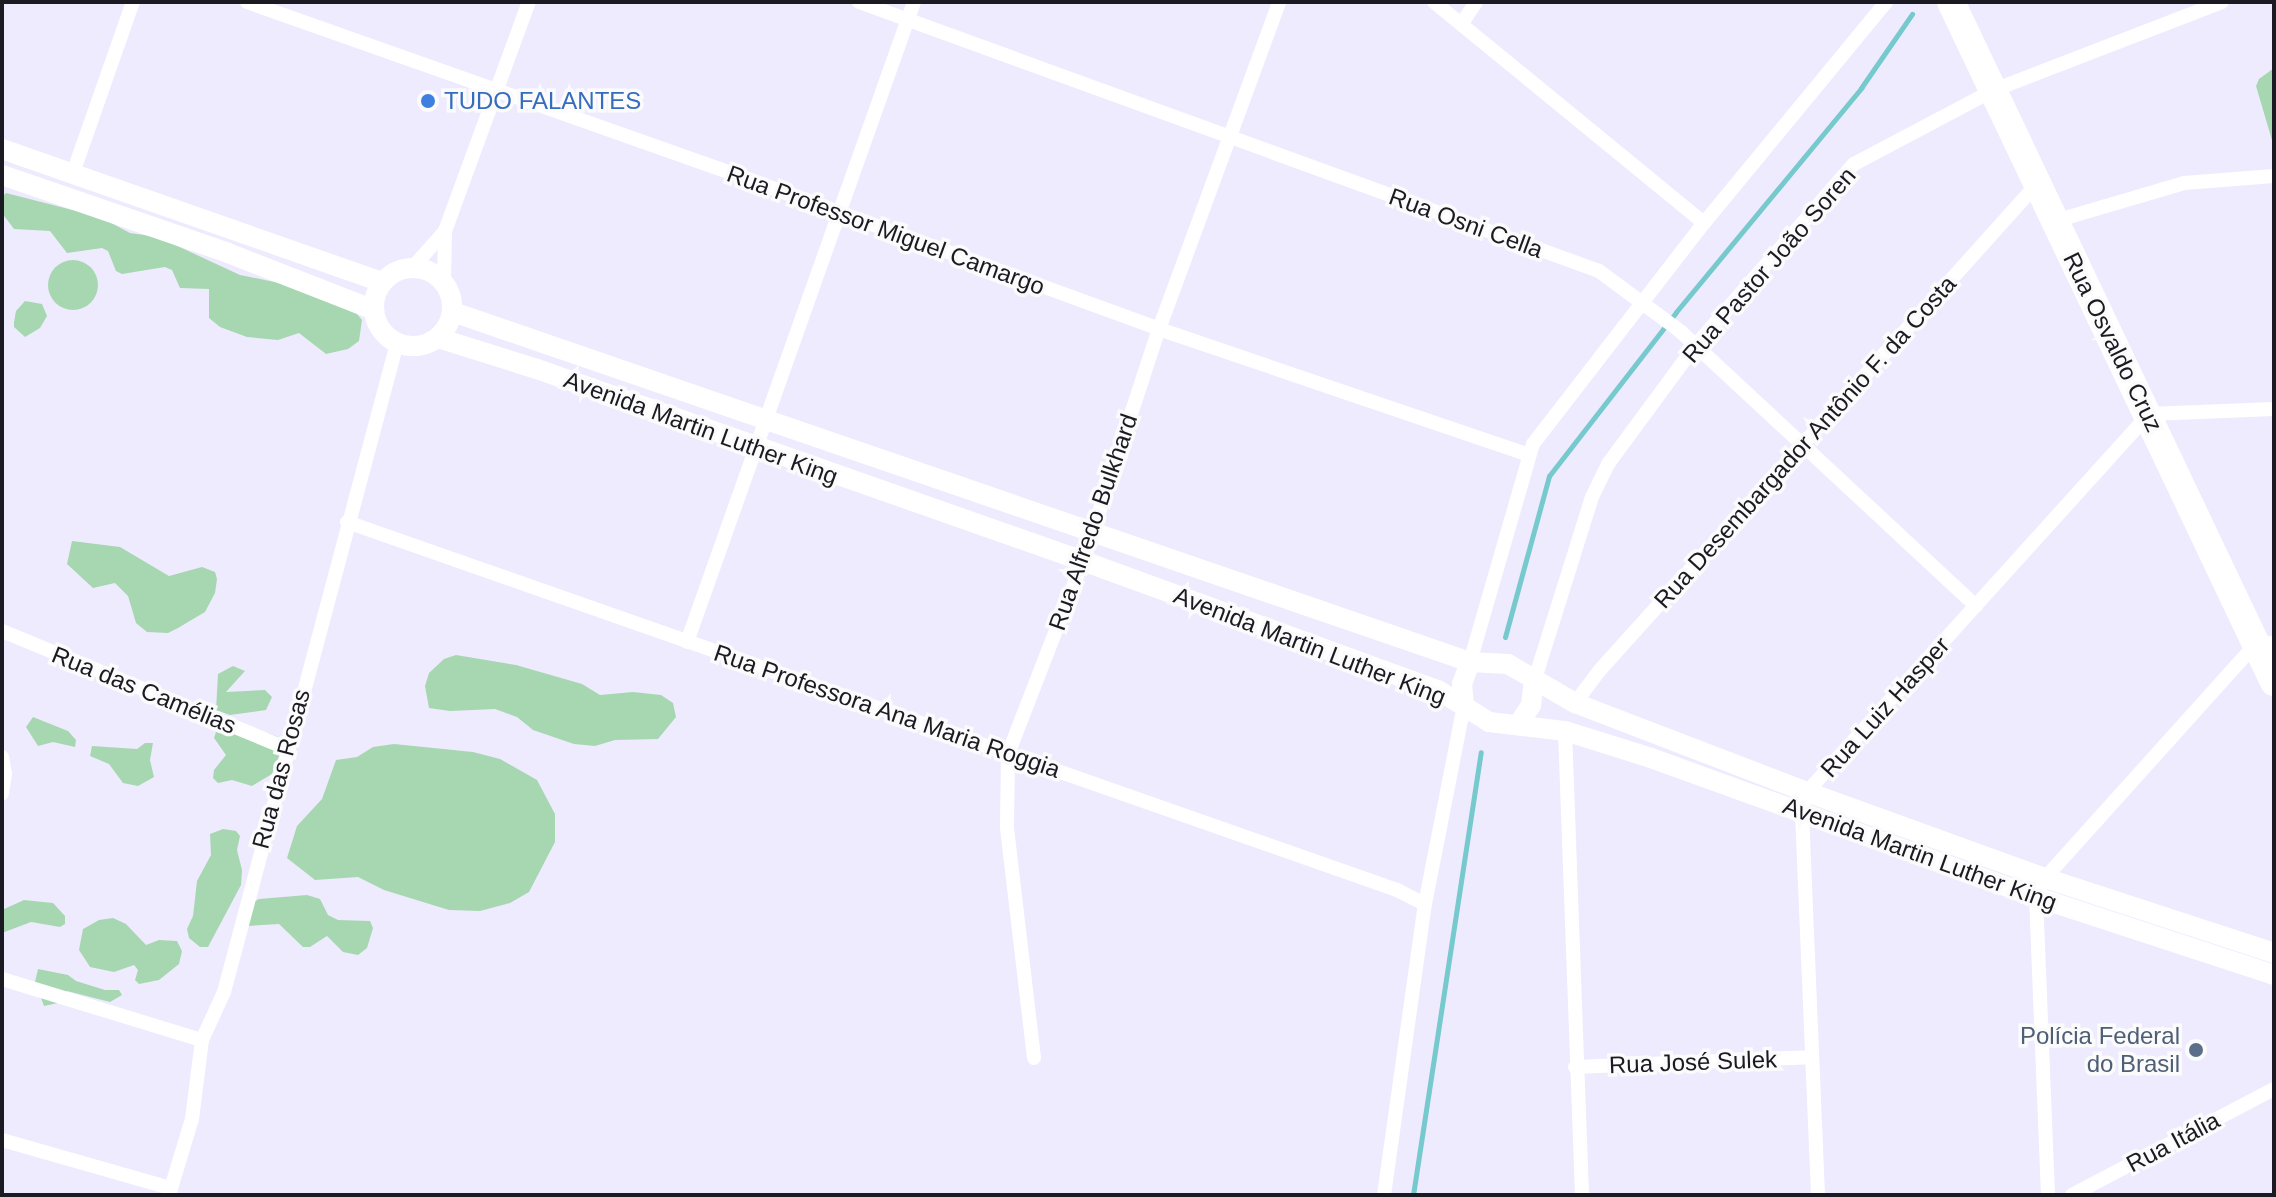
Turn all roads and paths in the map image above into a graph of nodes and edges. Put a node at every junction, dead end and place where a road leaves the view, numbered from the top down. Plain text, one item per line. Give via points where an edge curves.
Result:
1 (133, 2) edge
2 (247, 2) edge
3 (529, 2) edge
4 (859, 2) edge
5 (914, 2) edge
6 (1279, 2) edge
7 (1434, 2) edge
8 (1476, 2) edge
9 (1886, 2) edge
10 (1951, 2) edge
11 (2222, 2) edge
12 (908, 18) junction
13 (1462, 23) junction
14 (1994, 90) junction
15 (496, 93) junction
16 (1231, 136) junction
17 (2, 149) edge
18 (73, 173) junction
19 (2, 175) edge
20 (2274, 176) edge
21 (2037, 184) junction
22 (837, 214) junction
23 (2055, 221) junction
24 (1704, 223) junction
25 (445, 231) junction
26 (413, 267) junction
27 (382, 282) junction
28 (444, 282) junction
29 (1648, 305) junction
30 (374, 310) junction
31 (453, 312) junction
32 (1159, 329) junction
33 (438, 338) junction
34 (397, 343) junction
35 (1695, 346) junction
36 (2274, 409) edge
37 (2149, 414) junction
38 (766, 422) junction
39 (1804, 446) junction
40 (757, 449) junction
41 (1527, 454) junction
42 (347, 522) junction
43 (1092, 534) junction
44 (1083, 561) junction
45 (1293, 602) junction
46 (1976, 606) junction
47 (2, 631) edge
48 (1282, 633) junction
49 (687, 642) junction
50 (2265, 644) edge
51 (1470, 662) junction
52 (1534, 682) junction
53 (2274, 682) edge
54 (1575, 703) junction
55 (1464, 706) junction
56 (1519, 723) junction
57 (1565, 731) junction
58 (1658, 734) junction
59 (286, 748) junction
60 (1008, 754) junction
61 (2, 757) edge
62 (1651, 758) junction
63 (1807, 792) junction
64 (2, 794) edge
65 (1802, 812) junction
66 (2040, 887) junction
67 (1425, 904) junction
68 (2274, 953) edge
69 (2274, 975) edge
70 (2, 979) edge
71 (202, 1040) junction
72 (1810, 1057) junction
73 (1034, 1058) dead end
74 (1575, 1067) junction
75 (2274, 1089) edge
76 (2, 1140) edge
77 (170, 1192) edge
78 (1384, 1195) edge
79 (1582, 1195) edge
80 (1818, 1195) edge
81 (2048, 1195) edge
82 (2072, 1195) edge

1 - 18 street
2 - 15 street, Rua Professor Miguel Camargo
3 - 15 street
4 - 12 street, Rua Osni Cella
5 - 12 street
6 - 16 street, Rua Alfredo Bulkhard
7 - 13 street
8 - 13 street
9 - 24 street
10 - 14 highway, Rua Osvaldo Cruz
11 - 14 street, Rua Pastor João Soren
12 - 16 street, Rua Osni Cella
12 - 22 street
13 - 24 street
14 - 21 highway, Rua Osvaldo Cruz
14 - 35 street, Rua Pastor João Soren via 1854,164
15 - 22 street, Rua Professor Miguel Camargo
15 - 25 street
16 - 29 street, Rua Osni Cella via 1599,271
16 - 32 street, Rua Alfredo Bulkhard
17 - 18 main road
18 - 27 main road
19 - 30 main road
20 - 23 street via 2184,183
21 - 23 highway, Rua Osvaldo Cruz
21 - 39 street, Rua Desembargador Antônio F. da Costa
22 - 32 street, Rua Professor Miguel Camargo
22 - 38 street
23 - 37 highway, Rua Osvaldo Cruz
24 - 29 street
25 - 26 street
25 - 28 street
26 - 27 main road
26 - 28 main road
27 - 30 main road
28 - 31 main road
29 - 35 street, Rua Osni Cella
29 - 41 street
30 - 34 main road via 377,323
31 - 33 main road
31 - 38 main road, Avenida Martin Luther King
32 - 41 street, Rua Professor Miguel Camargo
32 - 43 street, Rua Alfredo Bulkhard
33 - 34 main road via 411,347
33 - 40 main road, Avenida Martin Luther King
34 - 42 street, Rua das Rosas
35 - 39 street, Rua Osni Cella
35 - 52 street, Rua Pastor João Soren via 1608,464 1592,497
36 - 37 street
37 - 46 street, Rua Luiz Hasper
37 - 50 highway, Rua Osvaldo Cruz
38 - 40 street
38 - 43 main road, Avenida Martin Luther King
39 - 46 street, Rua Osni Cella
39 - 54 street, Rua Desembargador Antônio F. da Costa
40 - 44 main road, Avenida Martin Luther King
40 - 49 street
41 - 51 street
42 - 49 street, Rua Professora Ana Maria Roggia
42 - 59 street, Rua das Rosas
43 - 44 street, Rua Alfredo Bulkhard
43 - 45 main road, Avenida Martin Luther King
44 - 48 main road, Avenida Martin Luther King
44 - 60 street, Rua Alfredo Bulkhard
45 - 48 main road
45 - 51 main road, Avenida Martin Luther King
46 - 63 street, Rua Luiz Hasper
47 - 59 street, Rua das Camélias
48 - 55 main road, Avenida Martin Luther King via 1438,690
49 - 60 street, Rua Professora Ana Maria Roggia
50 - 53 highway, Rua Osvaldo Cruz
50 - 66 street
51 - 52 main road, Avenida Martin Luther King via 1508,664
51 - 55 main road via 1462,684
52 - 54 main road, Avenida Martin Luther King
52 - 56 main road via 1531,705
54 - 58 main road, Avenida Martin Luther King
55 - 56 main road, Avenida Martin Luther King via 1489,722
55 - 67 street
56 - 57 main road, Avenida Martin Luther King
57 - 62 main road, Avenida Martin Luther King
57 - 74 street
58 - 62 main road
58 - 63 main road, Avenida Martin Luther King
59 - 71 street, Rua das Rosas via 224,992
60 - 67 street, Rua Professora Ana Maria Roggia via 1385,885
60 - 73 street, Rua Alfredo Bulkhard via 1007,827
61 - 64 street
62 - 65 main road, Avenida Martin Luther King
63 - 65 street, Rua Luiz Hasper
63 - 66 main road, Avenida Martin Luther King
65 - 66 main road, Avenida Martin Luther King
65 - 72 street, Rua Luiz Hasper
66 - 68 main road, Avenida Martin Luther King
66 - 69 main road, Avenida Martin Luther King
66 - 81 street
67 - 78 street
70 - 71 street
71 - 77 street, Rua das Rosas via 192,1119
72 - 74 street, Rua José Sulek
72 - 80 street, Rua Luiz Hasper
74 - 79 street
75 - 82 street, Rua Itália
76 - 77 street

